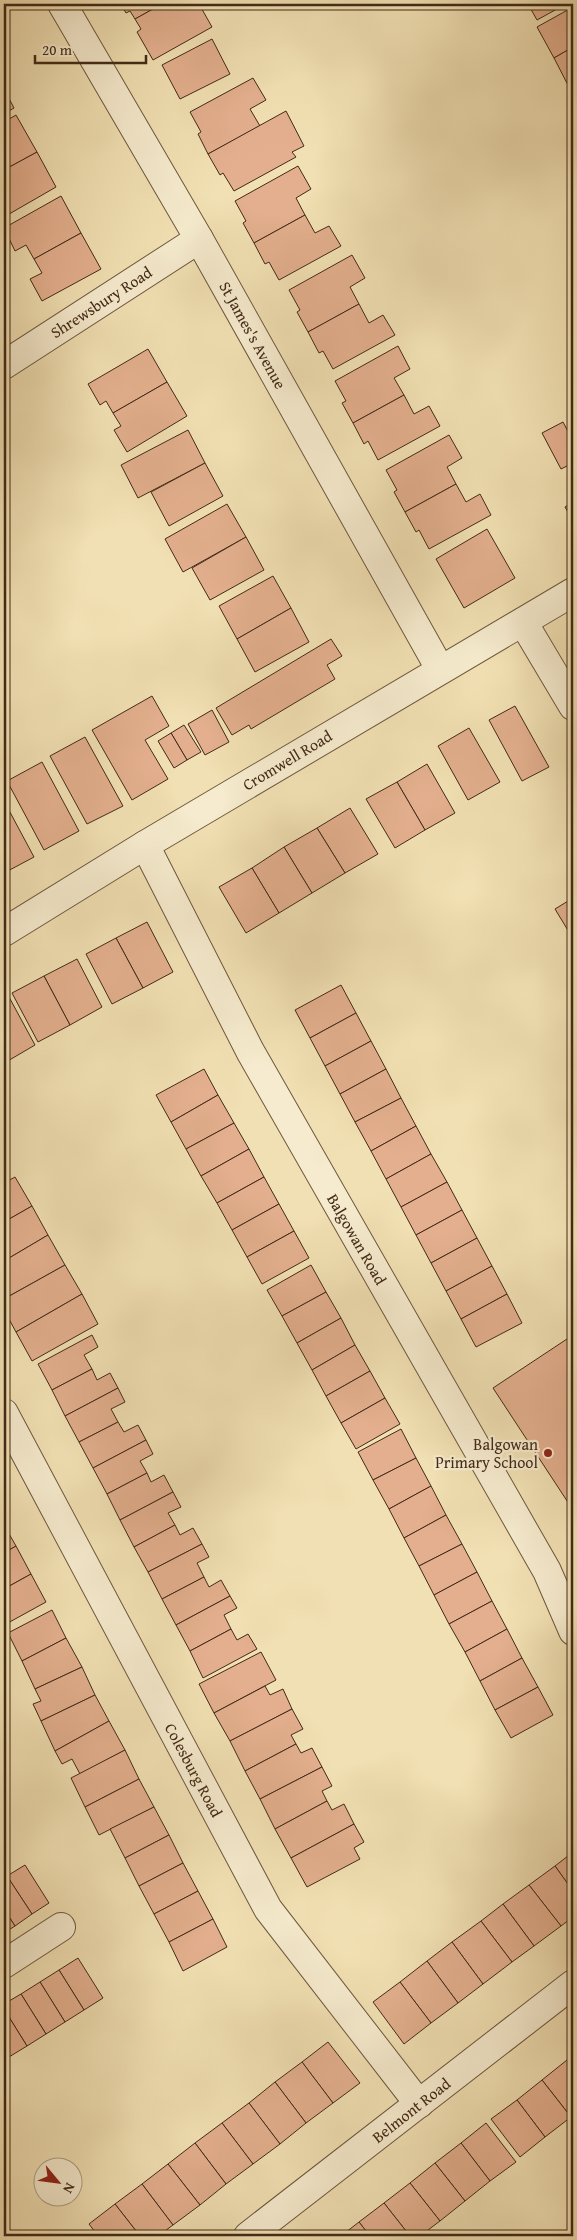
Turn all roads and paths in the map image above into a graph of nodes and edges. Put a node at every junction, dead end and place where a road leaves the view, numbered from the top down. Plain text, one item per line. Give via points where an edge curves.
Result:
1 (62, 4) edge
2 (199, 240) junction
3 (4, 365) edge
4 (573, 592) edge
5 (523, 622) junction
6 (440, 669) junction
7 (573, 706) edge
8 (145, 844) junction
9 (4, 932) edge
10 (4, 1413) edge
11 (573, 1631) edge
12 (60, 1928) dead end
13 (4, 1964) edge
14 (573, 1984) edge
15 (419, 2104) junction
16 (248, 2236) edge

1 - 2 street, St James's Avenue
2 - 3 street, Shrewsbury Road
2 - 6 street, St James's Avenue
4 - 5 street, Cromwell Road
5 - 6 street, Cromwell Road
5 - 7 street
6 - 8 street, Cromwell Road
8 - 9 street, Cromwell Road
8 - 11 street, Balgowan Road via 250,1051 542,1563
10 - 15 street, Colesburg Road via 268,1909
12 - 13 street
14 - 15 street, Belmont Road
15 - 16 street, Belmont Road

